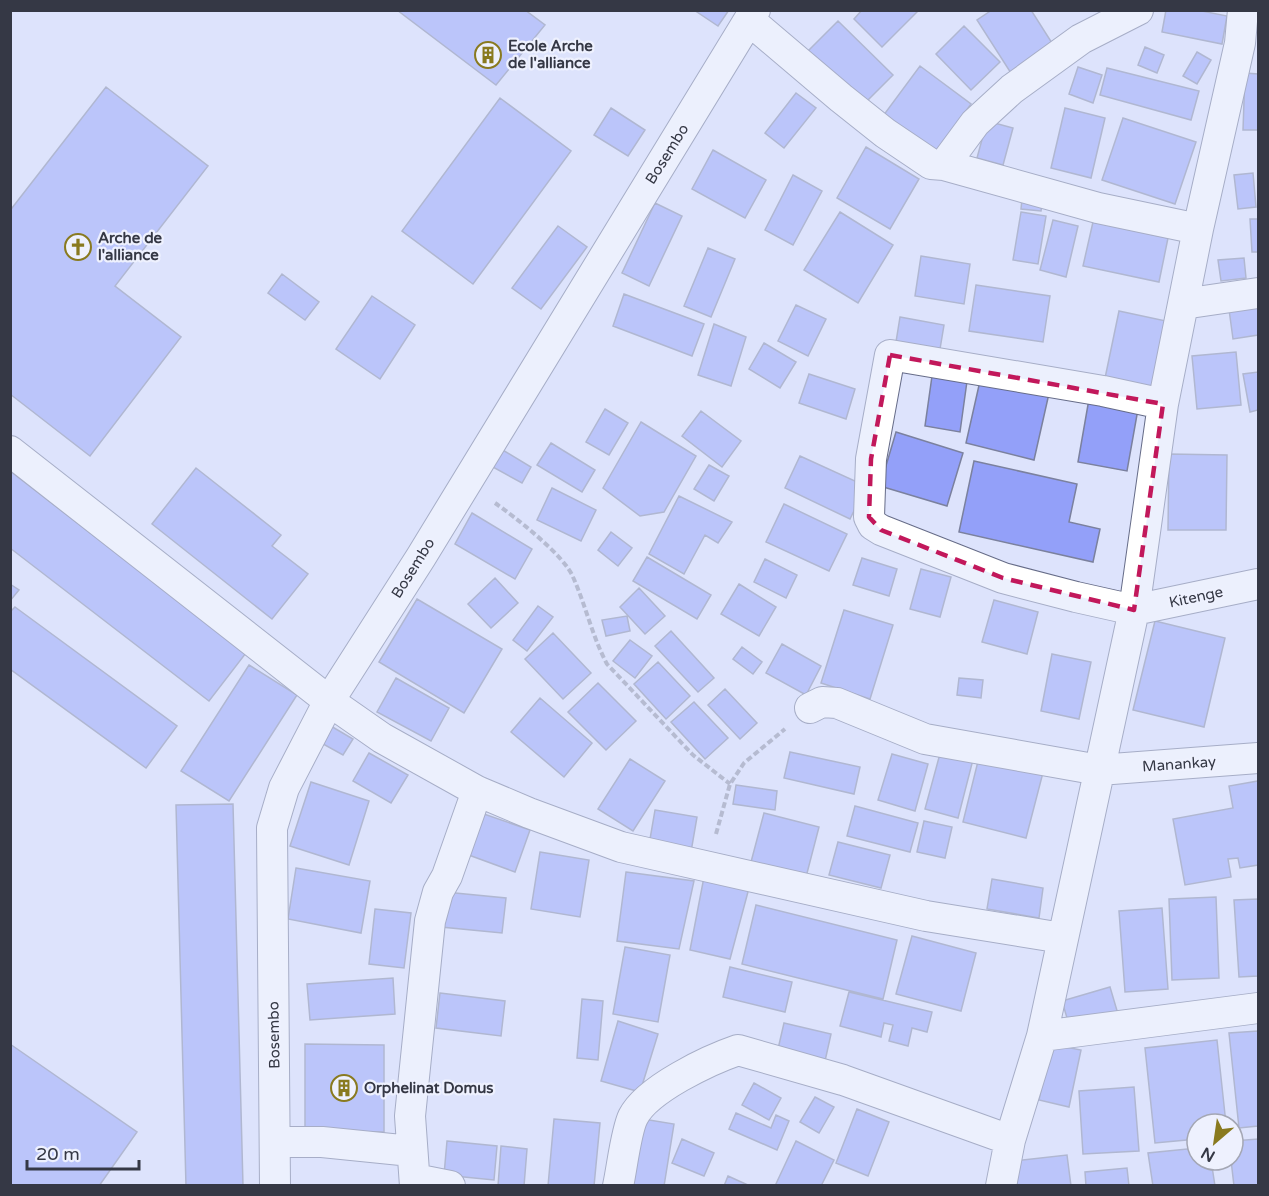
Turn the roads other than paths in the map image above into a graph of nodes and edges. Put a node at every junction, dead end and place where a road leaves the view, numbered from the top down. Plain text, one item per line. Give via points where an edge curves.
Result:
1 (1138, 10) edge
2 (1243, 10) edge
3 (752, 15) edge
4 (1249, 41) edge
5 (944, 165) junction
6 (1198, 229) junction
7 (1258, 293) edge
8 (1183, 304) junction
9 (1163, 404) junction
10 (10, 451) edge
11 (1258, 584) edge
12 (1134, 610) junction
13 (329, 701) junction
14 (810, 708) road end
15 (1258, 758) edge
16 (1100, 770) junction
17 (477, 791) junction
18 (1062, 938) junction
19 (1258, 1008) edge
20 (1042, 1036) junction
21 (1010, 1140) junction
22 (275, 1142) junction
23 (413, 1172) edge
24 (275, 1185) edge
25 (450, 1185) edge
26 (618, 1185) edge
27 (1000, 1185) edge

1 - 5 street via 1082,39 1012,89 975,123
2 - 4 street
3 - 5 street via 841,98 885,133 931,165
3 - 13 street, Bosembo
4 - 6 street
5 - 6 street via 1098,208
6 - 8 street
7 - 8 street
8 - 9 street
9 - 12 street
9 - 12 street via 890,355 872,459 869,517 881,530 1003,578
10 - 13 street
11 - 12 street, Kitenge
12 - 16 street
13 - 17 street via 382,738
13 - 22 street, Bosembo via 284,788 272,828
14 - 16 street, Manankay via 822,702 837,703 925,739
15 - 16 street, Manankay
16 - 18 street
17 - 18 street via 621,847 926,916
17 - 23 street via 430,921 410,1116
18 - 20 street
19 - 20 street
20 - 21 street
21 - 26 street via 843,1080 738,1050 661,1088 644,1102 633,1118
21 - 27 street
22 - 23 street via 322,1142
22 - 24 street, Bosembo
23 - 25 street

